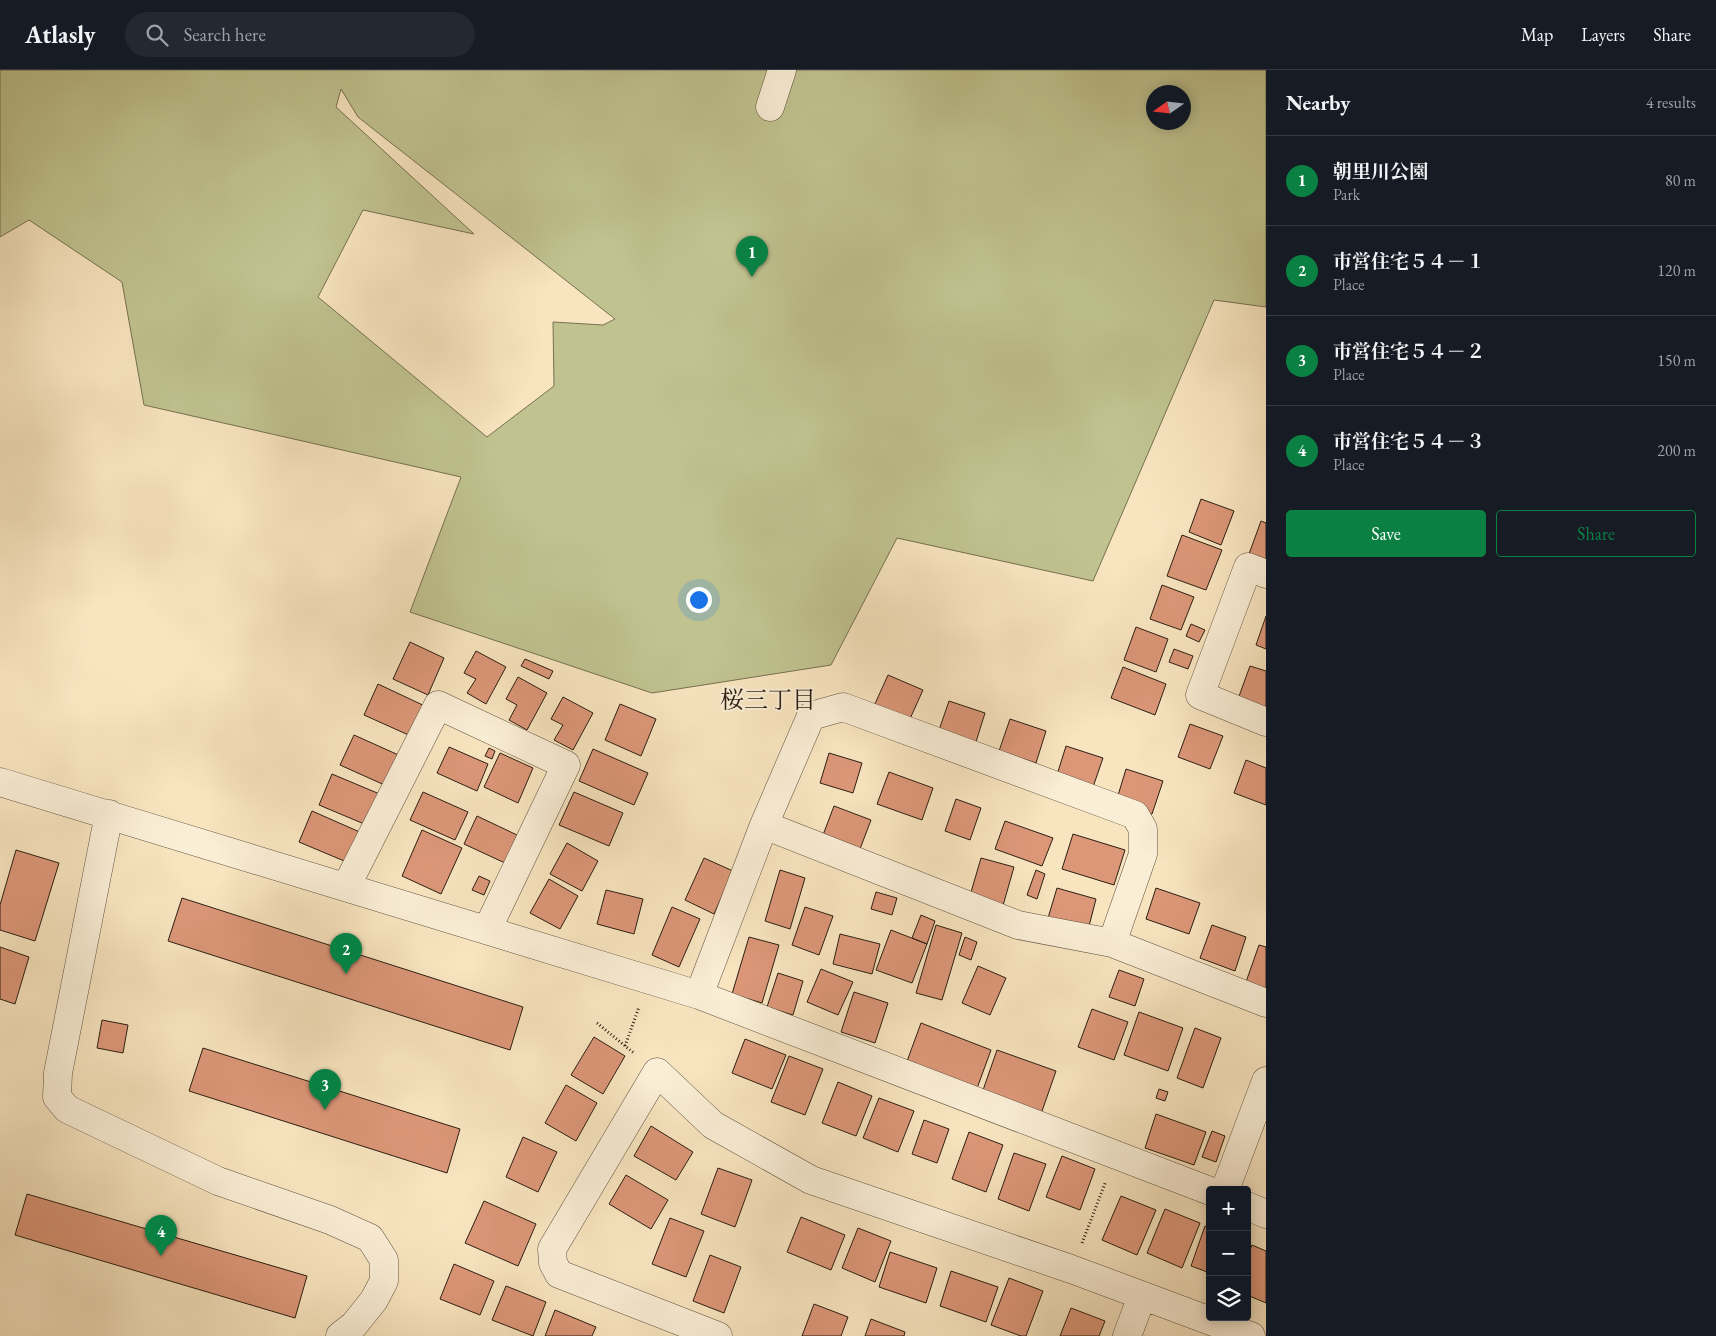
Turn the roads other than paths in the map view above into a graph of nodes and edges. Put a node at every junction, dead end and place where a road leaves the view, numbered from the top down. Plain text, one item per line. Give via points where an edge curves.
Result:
1 (782, 70) edge
2 (770, 107) dead end
3 (1266, 574) edge
4 (1266, 722) edge
5 (0, 782) edge
6 (109, 814) junction
7 (764, 825) junction
8 (346, 887) junction
9 (487, 930) junction
10 (1112, 943) junction
11 (699, 995) junction
12 (1266, 1003) edge
13 (1266, 1081) edge
14 (1227, 1186) edge
15 (1206, 1189) edge
16 (1251, 1208) edge
17 (1266, 1214) edge
18 (1142, 1296) junction
19 (340, 1336) edge
20 (718, 1336) edge
21 (1127, 1336) edge
22 (1251, 1336) edge

1 - 2 street
3 - 4 street via 1248,566 1200,695
5 - 6 street
6 - 8 street
6 - 19 street via 58,1073 58,1097 67,1109 218,1181 330,1220 370,1238 384,1260 384,1281 359,1319
7 - 10 street via 1018,925
7 - 10 street via 811,716 843,707 1135,815 1143,828 1143,854
7 - 11 street
8 - 9 street
8 - 9 street via 438,705 566,765
9 - 11 street
10 - 12 street
11 - 15 street
13 - 14 street
16 - 17 street
18 - 20 street via 811,1180 713,1125 657,1072 552,1250 553,1263 560,1274
18 - 21 street
18 - 22 street

